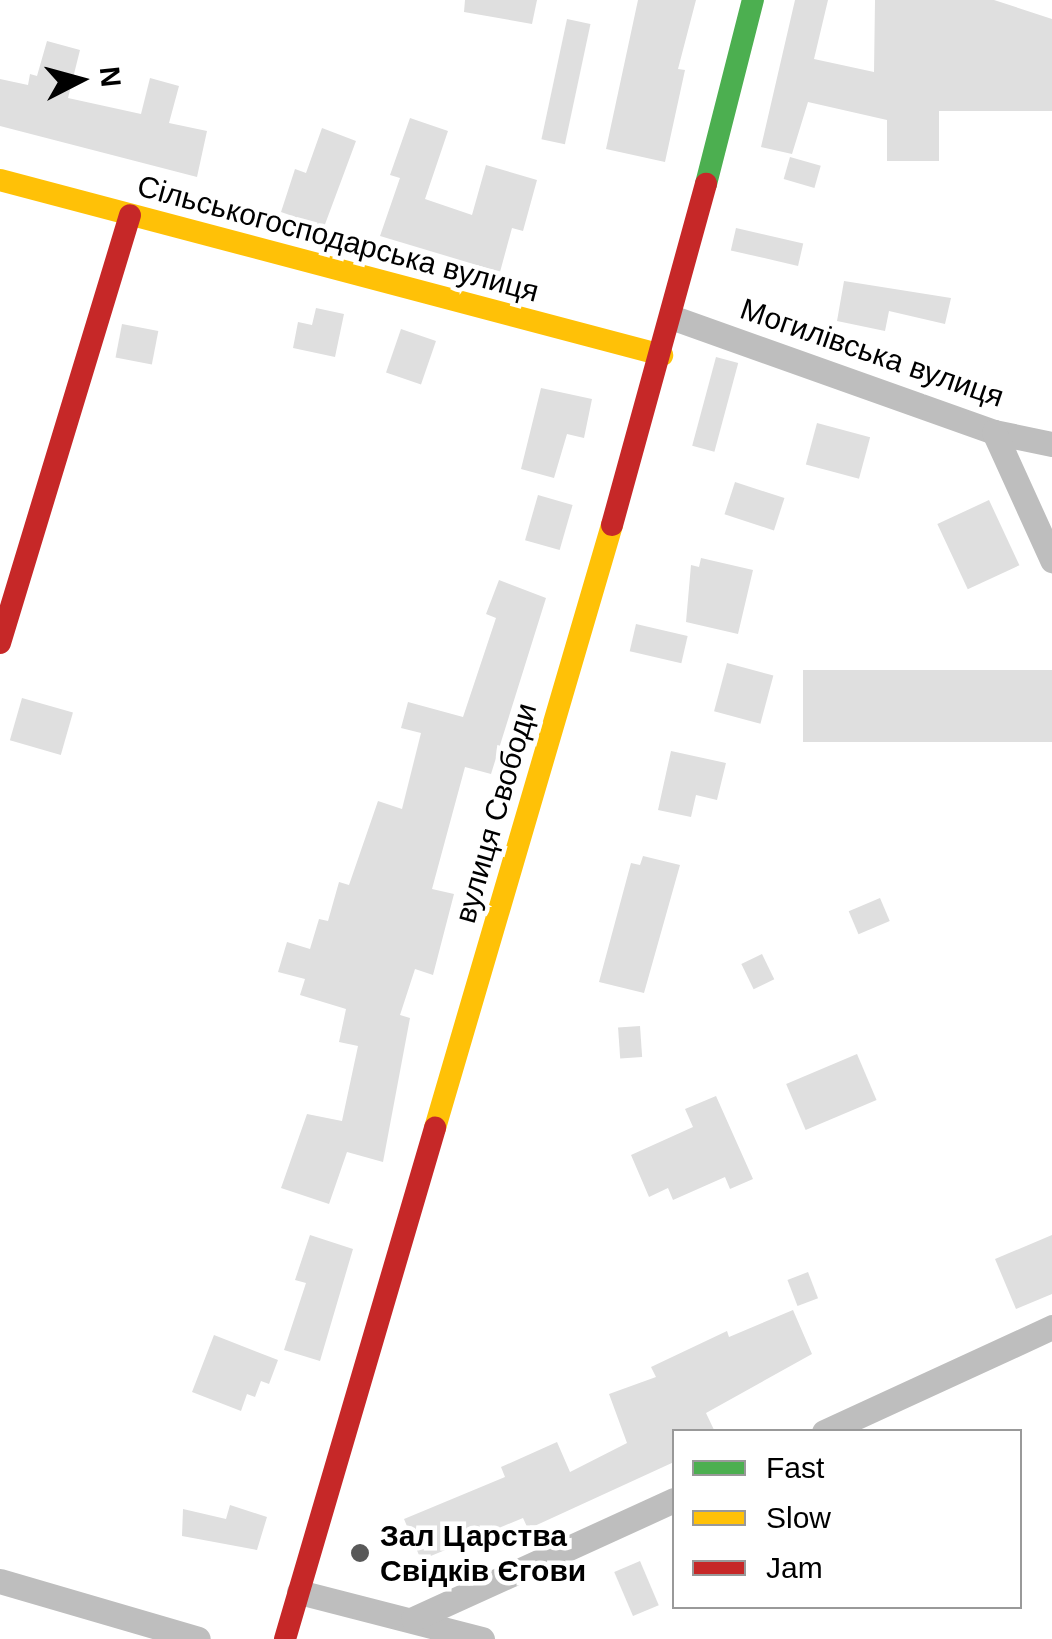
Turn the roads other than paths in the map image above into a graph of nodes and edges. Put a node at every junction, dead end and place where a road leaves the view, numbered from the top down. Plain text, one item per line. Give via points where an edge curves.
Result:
1 (753, 0) edge
2 (0, 180) edge
3 (130, 216) junction
4 (672, 316) junction
5 (662, 354) junction
6 (994, 432) junction
7 (1052, 444) edge
8 (1052, 560) edge
9 (0, 642) edge
10 (1052, 1327) edge
11 (831, 1429) edge
12 (672, 1501) edge
13 (0, 1581) edge
14 (299, 1592) junction
15 (413, 1619) junction
16 (198, 1639) edge
17 (285, 1639) edge
18 (482, 1639) edge

1 - 4 street, вулиця Свободи
2 - 3 street, Сільськогосподарська вулиця
3 - 5 street, Сільськогосподарська вулиця
3 - 9 street
4 - 5 street, вулиця Свободи
4 - 6 street, Могилівська вулиця
5 - 14 street, вулиця Свободи
6 - 7 street, Могилівська вулиця
6 - 8 street
10 - 11 street
12 - 15 street
13 - 16 street
14 - 15 street
14 - 17 street, вулиця Свободи
15 - 18 street

